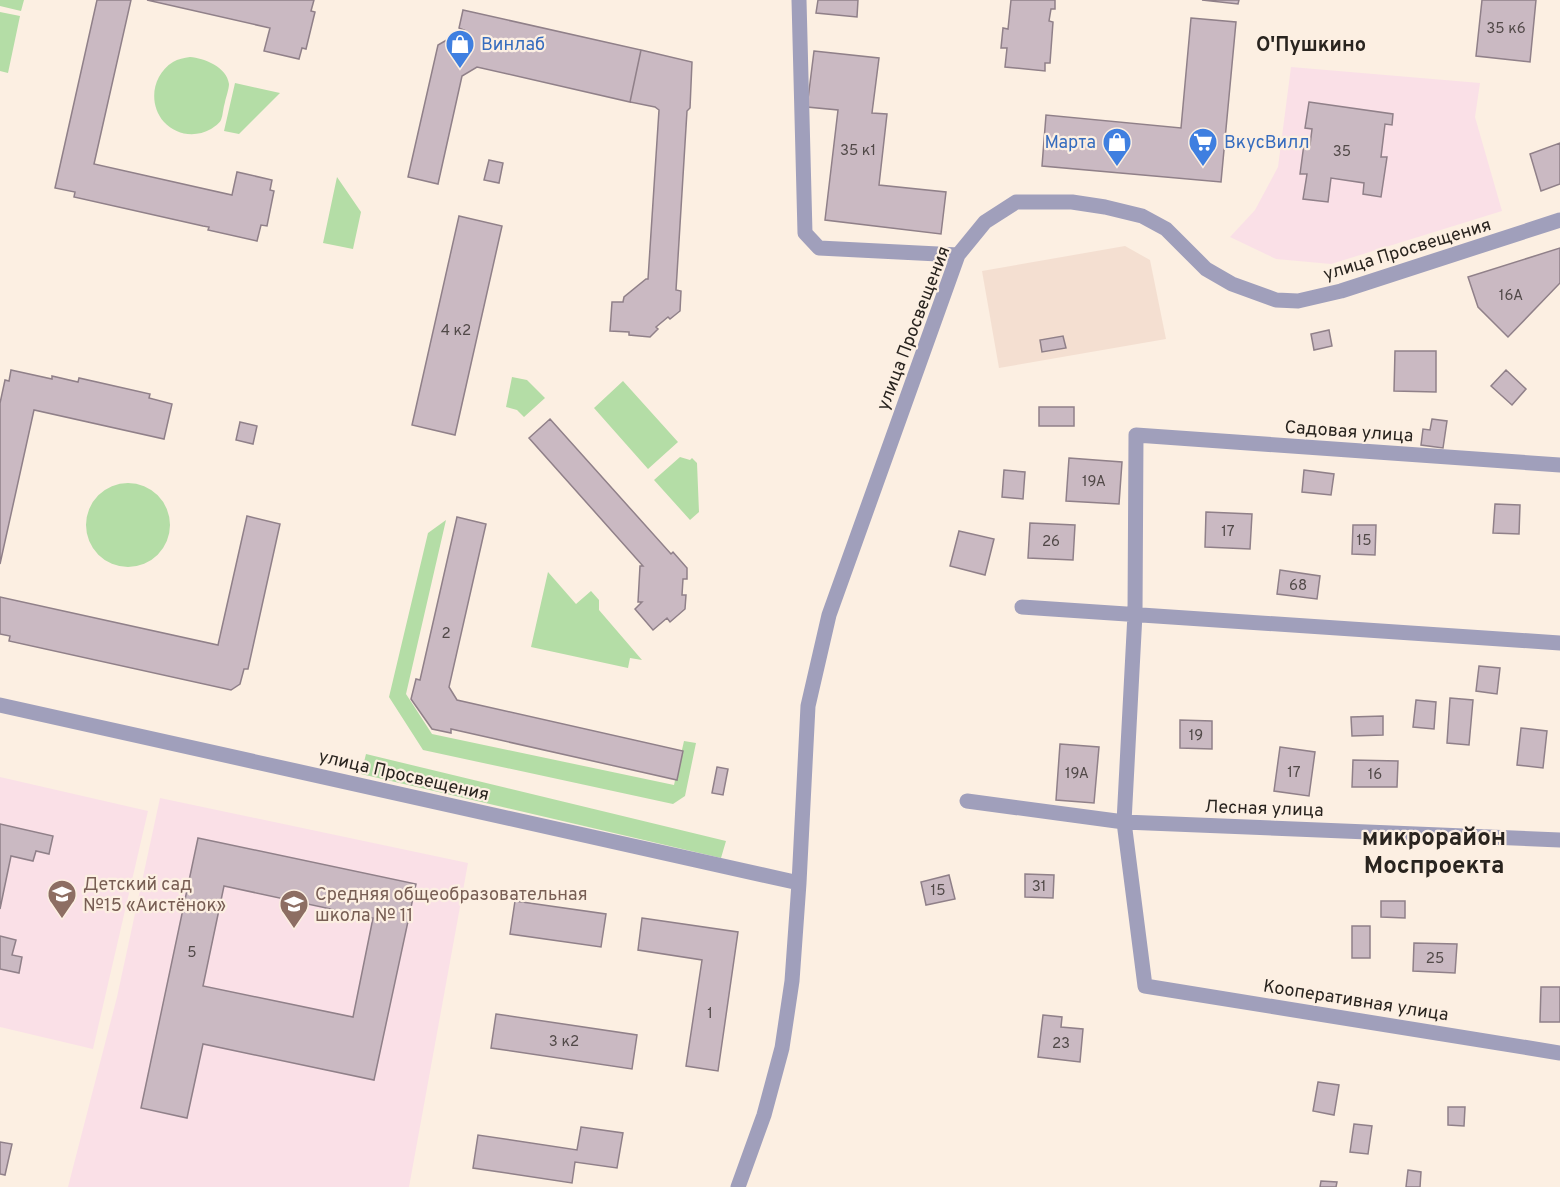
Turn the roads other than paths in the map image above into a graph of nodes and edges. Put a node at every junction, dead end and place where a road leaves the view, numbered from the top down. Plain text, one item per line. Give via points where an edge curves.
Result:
1 (799, 0) edge
2 (1560, 220) edge
3 (958, 255) junction
4 (1560, 465) edge
5 (1022, 607) dead end
6 (1135, 614) junction
7 (1560, 643) edge
8 (0, 705) edge
9 (967, 801) dead end
10 (1124, 822) junction
11 (1560, 840) edge
12 (799, 883) junction
13 (1560, 1053) edge
14 (738, 1187) edge

1 - 3 street via 805,233 819,248
2 - 3 street, улица Просвещения via 1341,291 1298,301 1276,300 1232,284 1206,269 1166,229 1142,216 1072,202 1016,202 986,222
3 - 12 street, улица Просвещения via 829,615 808,706
4 - 6 street, Садовая улица via 1136,435
5 - 6 street
6 - 7 street
6 - 10 street
8 - 12 street, улица Просвещения
9 - 10 street, Лесная улица
10 - 11 street, Лесная улица
10 - 13 street, Кооперативная улица via 1145,986
12 - 14 street, улица Просвещения via 792,981 782,1048 764,1115

